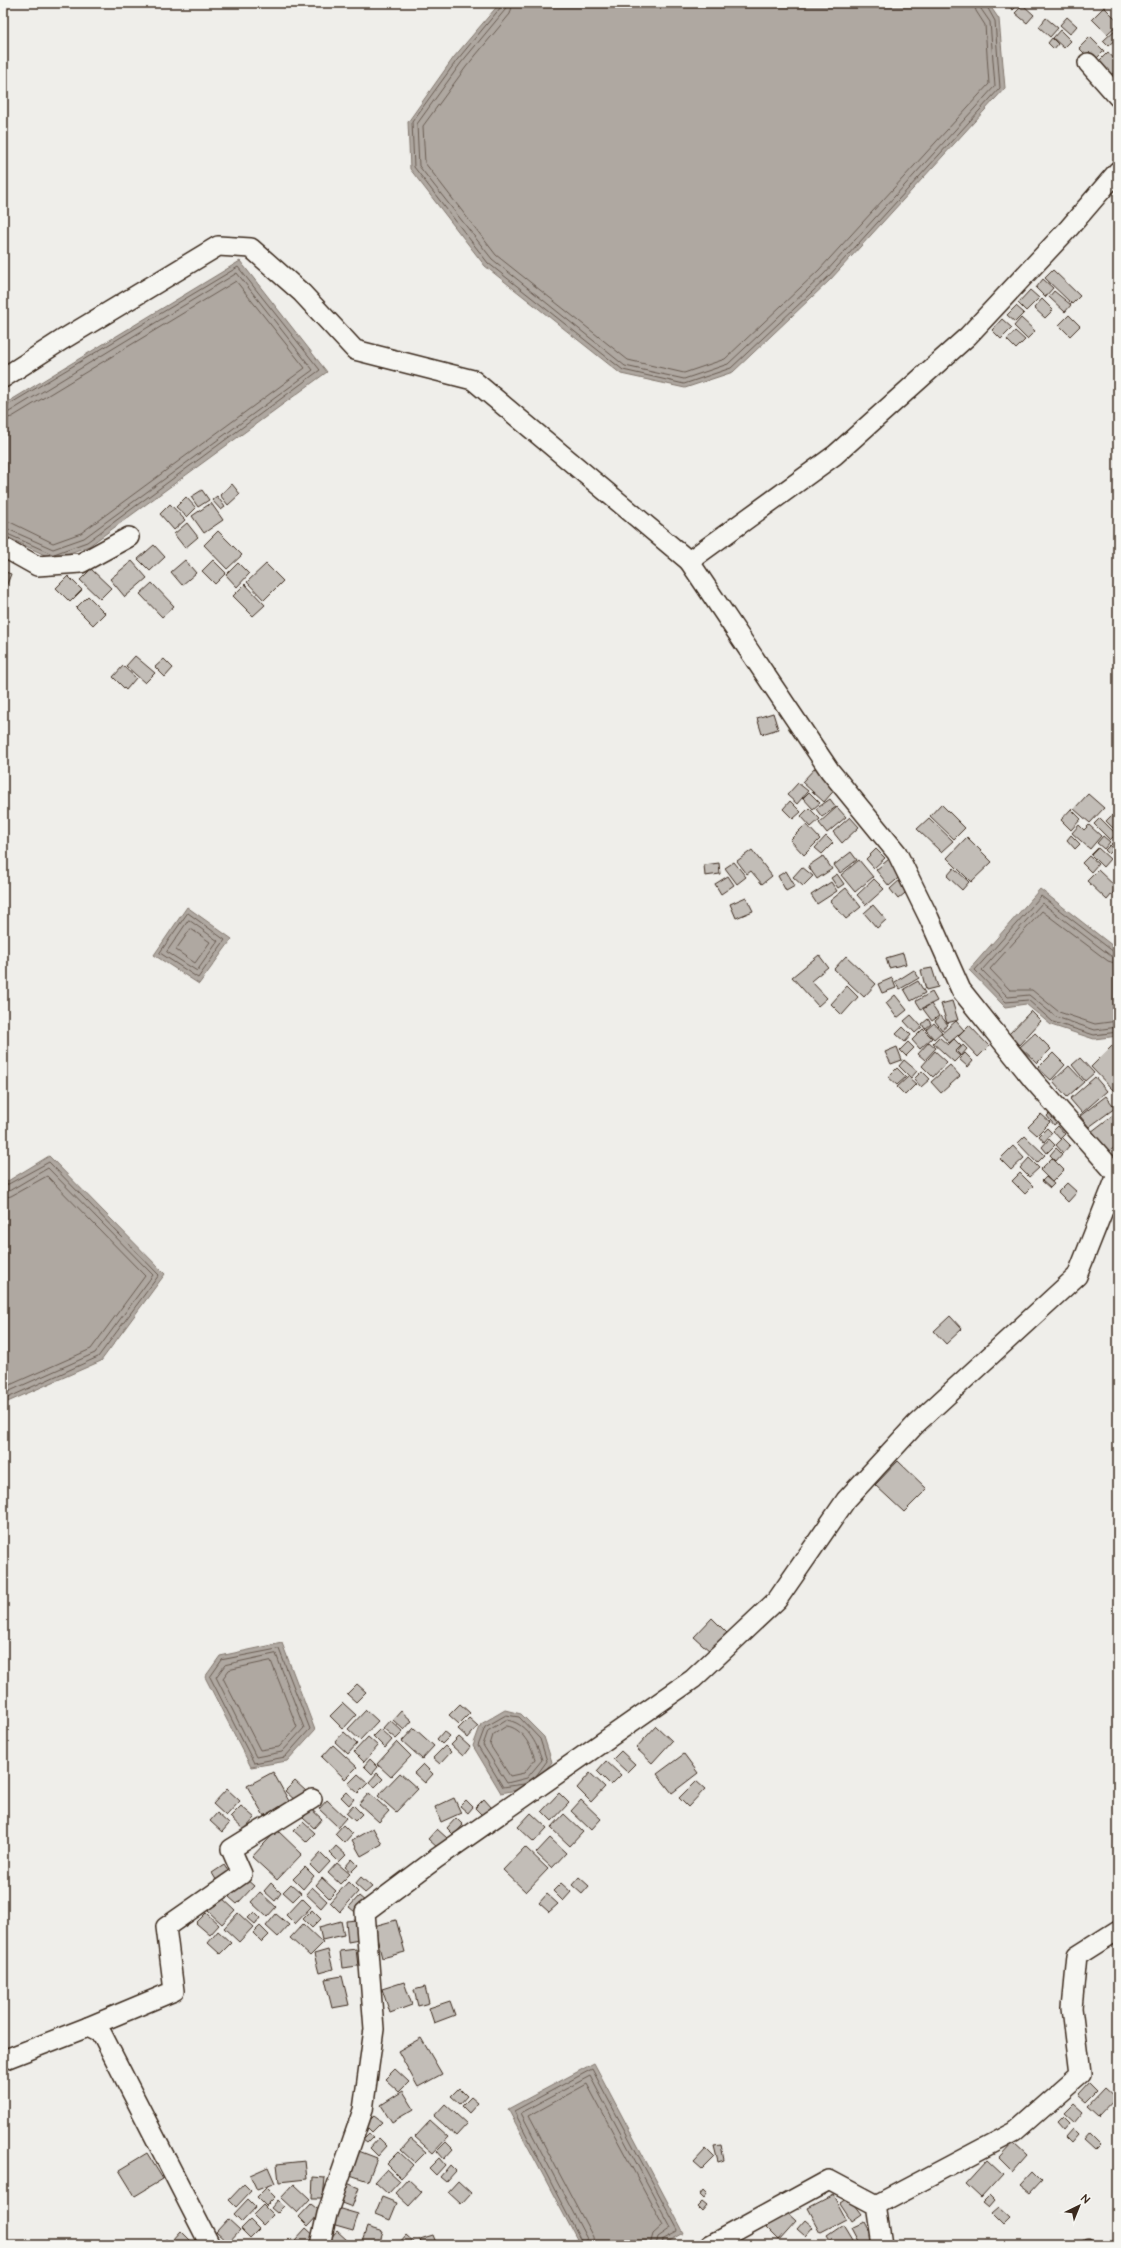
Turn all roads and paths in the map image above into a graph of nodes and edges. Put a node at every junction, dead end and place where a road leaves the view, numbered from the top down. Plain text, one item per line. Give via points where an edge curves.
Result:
1 (1088, 63) dead end
2 (1118, 97) edge
3 (1118, 171) edge
4 (3, 378) edge
5 (129, 538) dead end
6 (3, 547) edge
7 (688, 561) junction
8 (1118, 1175) edge
9 (312, 1799) dead end
10 (1118, 1930) edge
11 (88, 2027) junction
12 (3, 2060) edge
13 (876, 2205) junction
14 (210, 2245) edge
15 (320, 2245) edge
16 (710, 2245) edge
17 (882, 2245) edge

1 - 2 street
3 - 7 street via 1069,228 968,336 835,455
4 - 7 street via 218,246 251,248 302,293 355,350 473,380
5 - 6 street via 81,563 37,566
7 - 8 street via 830,771 897,853 930,918 961,990 1034,1081
8 - 15 street via 1077,1276 905,1436 846,1500 777,1600 693,1679 437,1858 365,1912 374,2029 363,2110 327,2214
9 - 11 street via 231,1849 242,1874 166,1927 174,1992
10 - 13 street via 1077,1956 1072,2008 1080,2074 1014,2132
11 - 12 street
11 - 14 street via 102,2034
13 - 16 street via 829,2180
13 - 17 street

